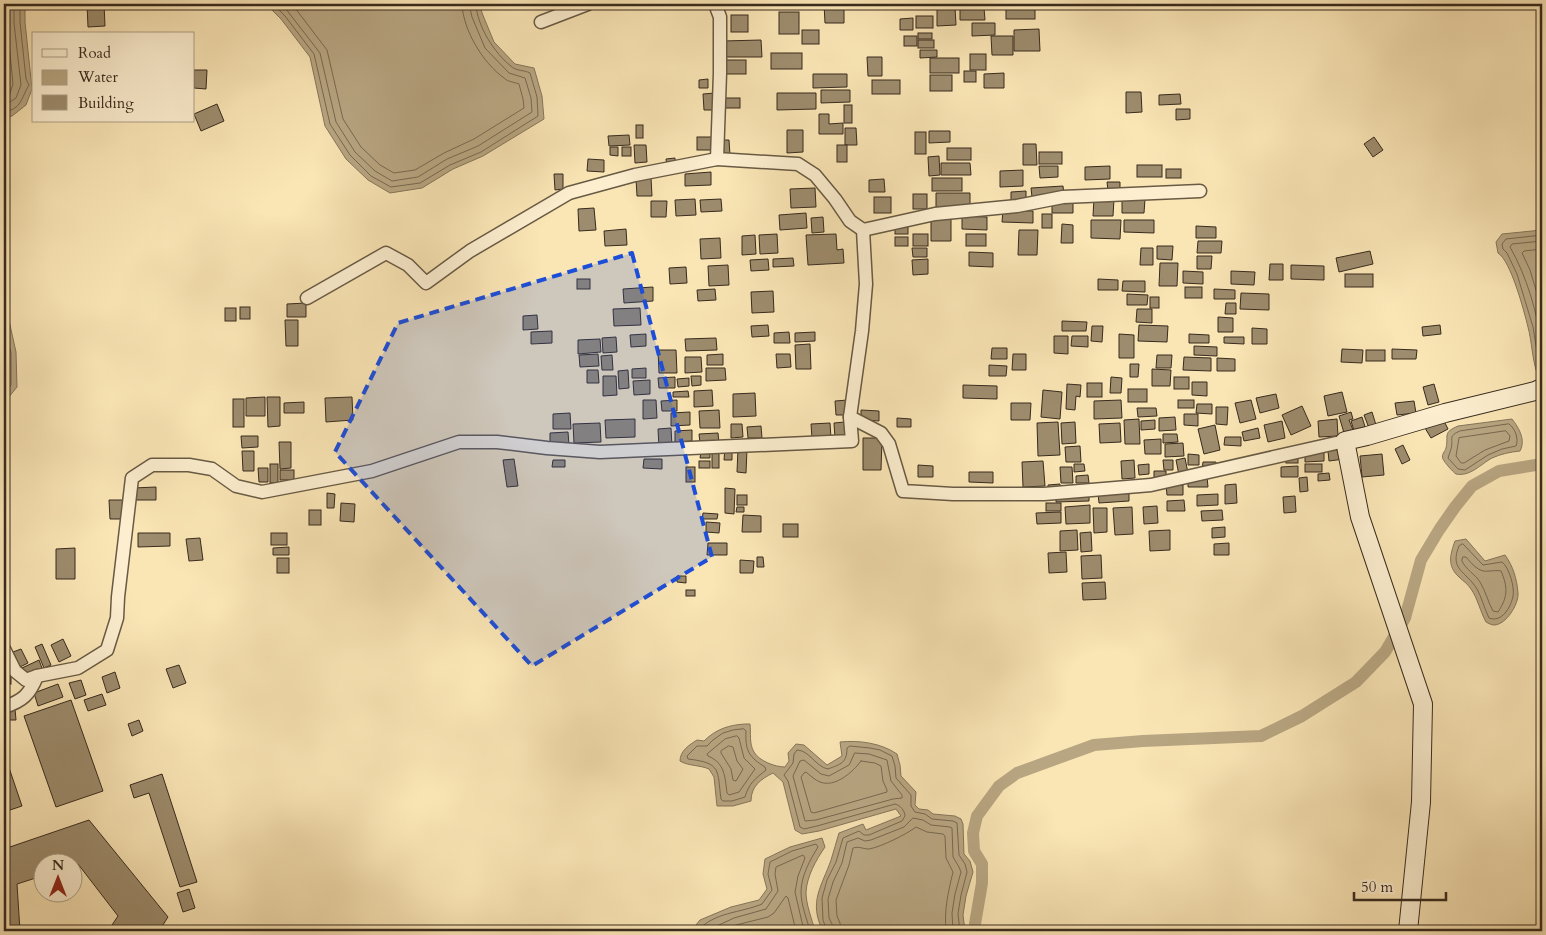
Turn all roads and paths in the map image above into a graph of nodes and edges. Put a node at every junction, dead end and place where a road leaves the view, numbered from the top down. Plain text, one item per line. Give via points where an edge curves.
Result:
1 (588, 4) edge
2 (715, 4) edge
3 (541, 22) dead end
4 (718, 159) junction
5 (1200, 191) dead end
6 (863, 230) junction
7 (307, 298) dead end
8 (1542, 388) edge
9 (850, 417) junction
10 (1345, 441) junction
11 (4, 649) edge
12 (37, 676) junction
13 (4, 707) edge
14 (1408, 931) edge

1 - 3 street
2 - 4 street via 720,17
4 - 6 street via 798,164 815,176 850,221
4 - 7 street via 635,175 569,193 470,251 426,283 408,265 386,253
5 - 6 street via 1062,197 1017,206 935,214
6 - 9 street via 866,284
8 - 10 street
9 - 10 street via 881,433 889,444 903,491 953,494 1044,494 1151,485
9 - 12 street via 852,440 600,452 497,442 459,442 372,471 262,492 236,486 212,469 152,465 132,478 118,618 107,650 78,668
10 - 14 street via 1360,517 1423,704 1421,802
11 - 12 street via 15,672 26,680
12 - 13 street via 32,688 17,703

